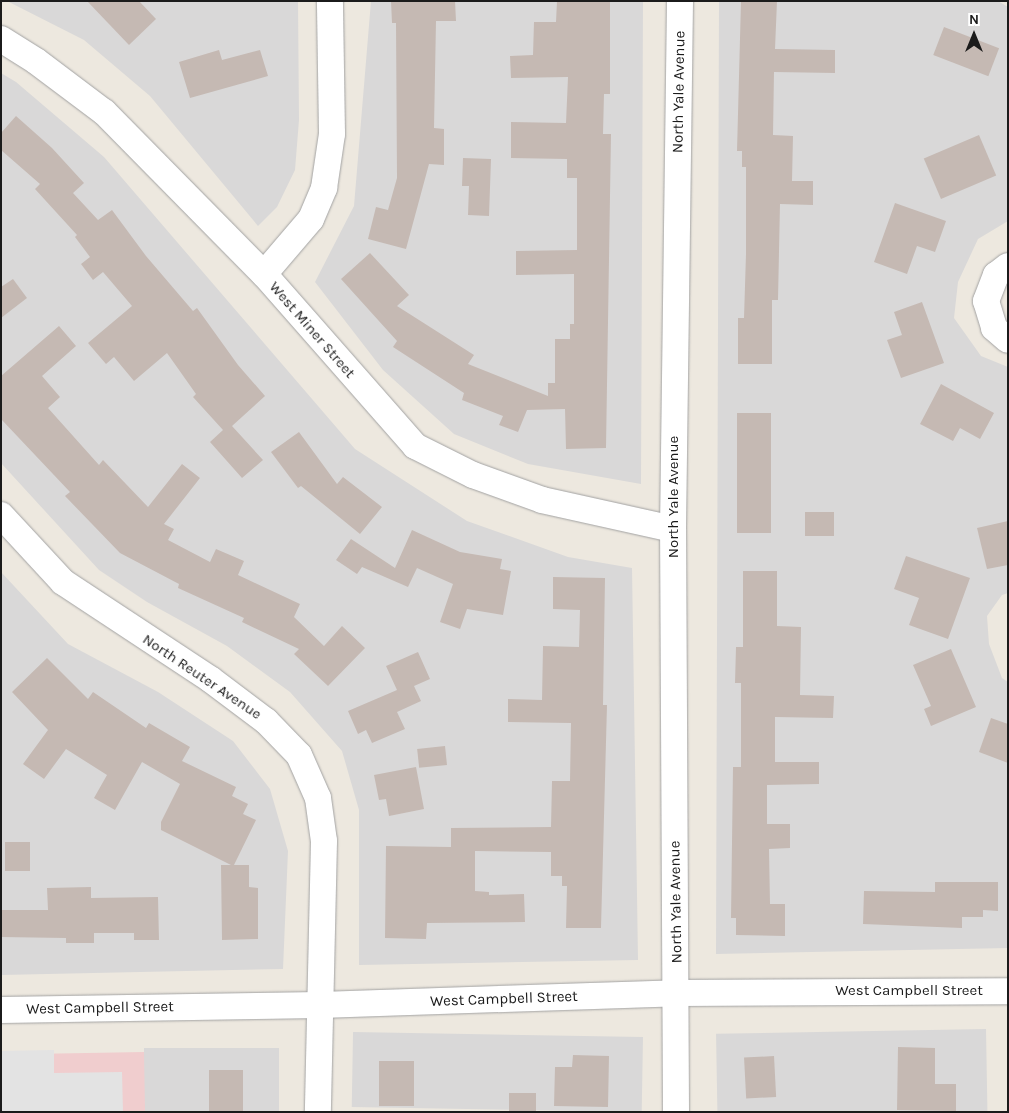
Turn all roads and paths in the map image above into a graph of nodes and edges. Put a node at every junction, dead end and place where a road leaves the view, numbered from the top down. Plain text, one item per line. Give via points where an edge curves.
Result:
1 (330, 1) edge
2 (680, 1) edge
3 (1, 40) edge
4 (1008, 266) edge
5 (264, 274) junction
6 (1008, 340) edge
7 (1, 515) edge
8 (673, 528) junction
9 (1008, 991) edge
10 (677, 993) junction
11 (320, 1005) junction
12 (1, 1010) edge
13 (318, 1112) edge
14 (676, 1112) edge

1 - 5 street via 332,134 324,188 311,219
2 - 8 street, North Yale Avenue
3 - 5 street, West Miner Street via 36,61 104,112
4 - 6 street via 996,275 986,301 994,328
5 - 8 street, West Miner Street via 415,446 473,475 542,500
7 - 11 street, North Reuter Avenue via 63,582 210,679 266,721 300,754 318,798 324,841
8 - 10 street, North Yale Avenue
9 - 10 street, West Campbell Street
10 - 11 street, West Campbell Street
10 - 14 street, North Yale Avenue
11 - 12 street, West Campbell Street
11 - 13 street, North Reuter Avenue

